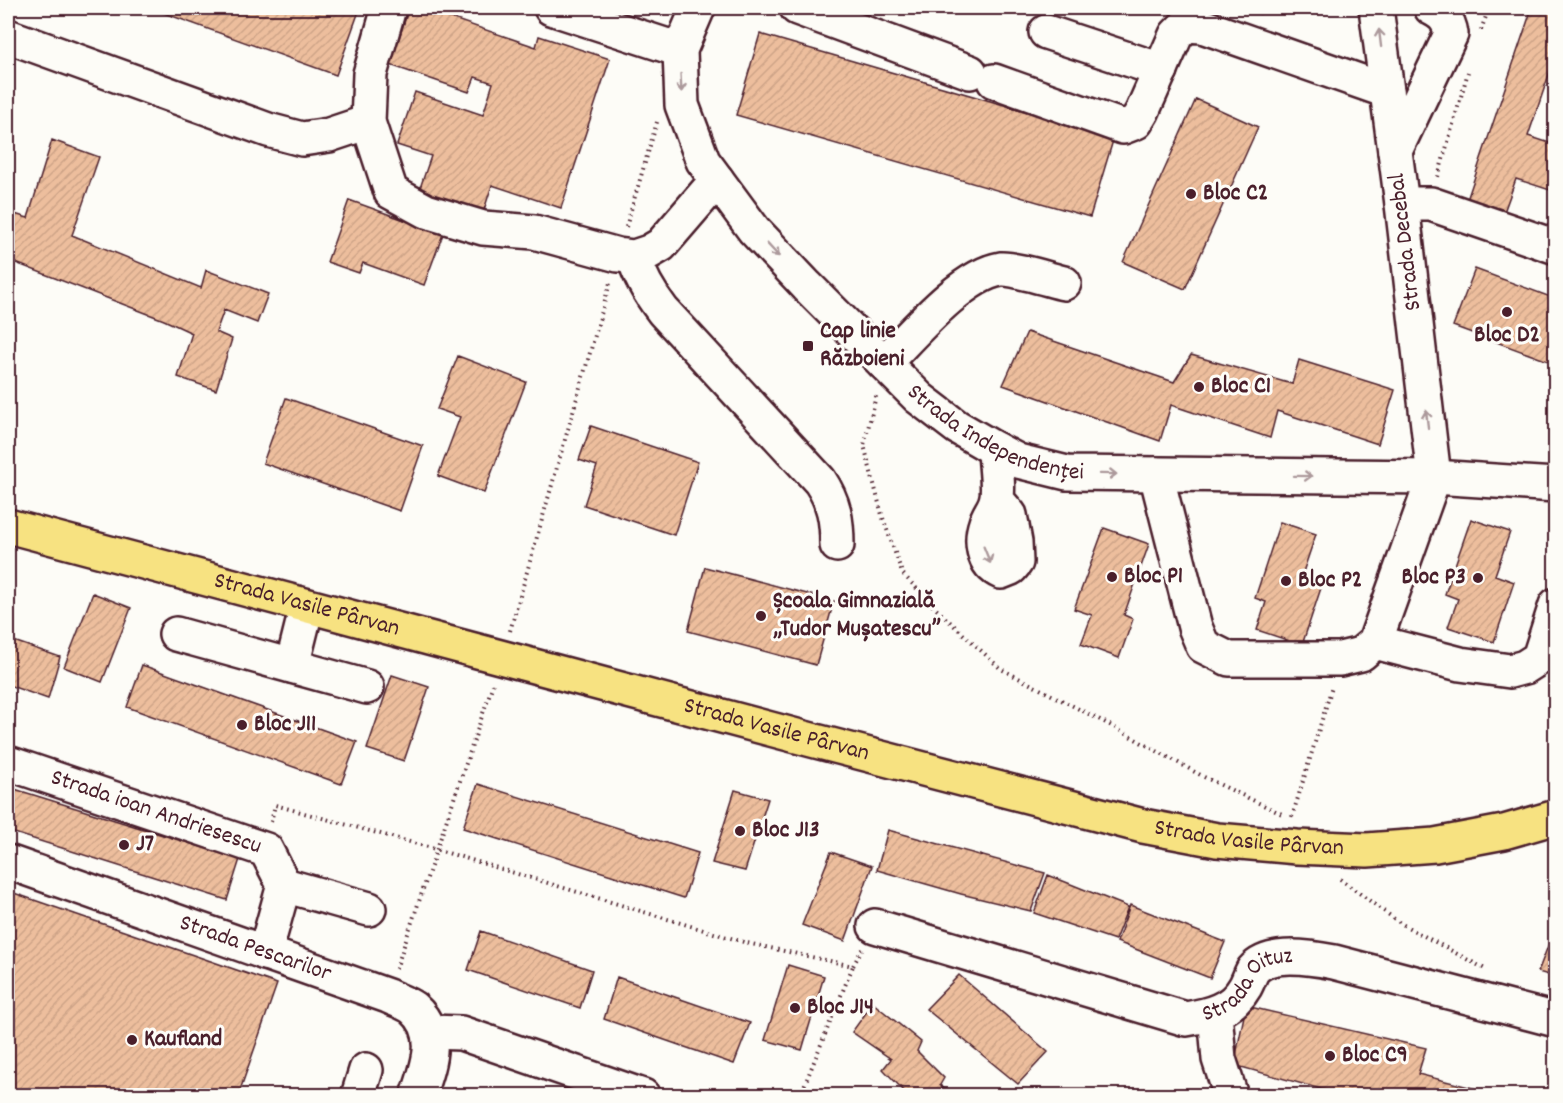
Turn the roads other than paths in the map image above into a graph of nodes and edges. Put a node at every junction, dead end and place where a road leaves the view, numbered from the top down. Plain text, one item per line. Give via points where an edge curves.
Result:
1 (389, 8) edge
2 (551, 8) edge
3 (698, 8) edge
4 (797, 8) edge
5 (1376, 8) edge
6 (1431, 8) edge
7 (1046, 32) dead end
8 (8, 36) edge
9 (680, 50) junction
10 (1161, 70) junction
11 (1387, 91) junction
12 (368, 122) junction
13 (1395, 151) junction
14 (717, 180) junction
15 (1417, 204) junction
16 (1556, 247) edge
17 (626, 256) junction
18 (1064, 283) dead end
19 (884, 363) junction
20 (995, 450) junction
21 (1156, 474) junction
22 (1434, 477) junction
23 (1556, 485) edge
24 (997, 500) dead end
25 (8, 526) edge
26 (837, 545) dead end
27 (1556, 604) edge
28 (307, 606) junction
29 (176, 634) dead end
30 (1376, 642) junction
31 (292, 666) junction
32 (367, 687) dead end
33 (8, 764) edge
34 (1556, 817) edge
35 (8, 862) edge
36 (284, 885) junction
37 (369, 909) dead end
38 (875, 926) road end
39 (265, 953) junction
40 (1215, 1014) junction
41 (1556, 1020) edge
42 (430, 1032) junction
43 (418, 1095) edge
44 (643, 1095) edge
45 (1232, 1095) edge

1 - 12 street via 370,74
2 - 9 street
3 - 9 street, Strada Independenței
4 - 10 street via 1123,127 1136,122
11 -> 5 street, Strada Decebal
6 - 13 street via 1442,13 1450,24 1451,34
7 - 10 street
8 - 12 street via 302,139
9 -> 14 street, Strada Independenței via 682,105 703,161
10 - 11 street via 1176,35 1186,25 1202,26
11 - 13 street, Strada Decebal
12 - 17 street via 391,192 426,211 483,228 534,232
13 - 15 street, Strada Decebal
14 - 17 street via 661,245 649,252
14 -> 19 street, Strada Independenței via 754,230
15 - 16 street
22 -> 15 street, Strada Decebal
17 - 26 street via 663,311 820,481 833,504
18 - 19 street via 1003,269 979,277 954,295
19 - 20 street, Strada Independenței via 919,398
20 -> 21 street, Strada Independenței via 1018,461 1067,473
20 - 24 street
21 -> 22 street, Strada Independenței
21 - 30 street via 1203,646 1229,659 1340,659 1361,654
22 - 23 street, Strada Independenței
22 - 30 street
25 - 28 main road, Strada Vasile Pârvan
27 - 30 street via 1539,658 1510,671 1460,664
28 - 31 street
28 - 34 main road, Strada Vasile Pârvan via 1143,826 1217,840 1294,833 1367,850 1435,845
29 - 31 street
31 - 32 street
33 - 36 street, Strada ioan Andriesescu via 266,850
35 - 39 street, Strada Pescarilor
36 - 37 street
36 - 39 street
38 - 40 street, Strada Oituz via 1186,1019
39 - 42 street, Strada Pescarilor via 411,1007
40 - 41 street, Strada Oituz via 1245,989 1254,969 1273,959 1297,956 1334,962
40 - 45 street via 1219,1059
42 - 43 street via 430,1060
42 - 44 street via 461,1033

